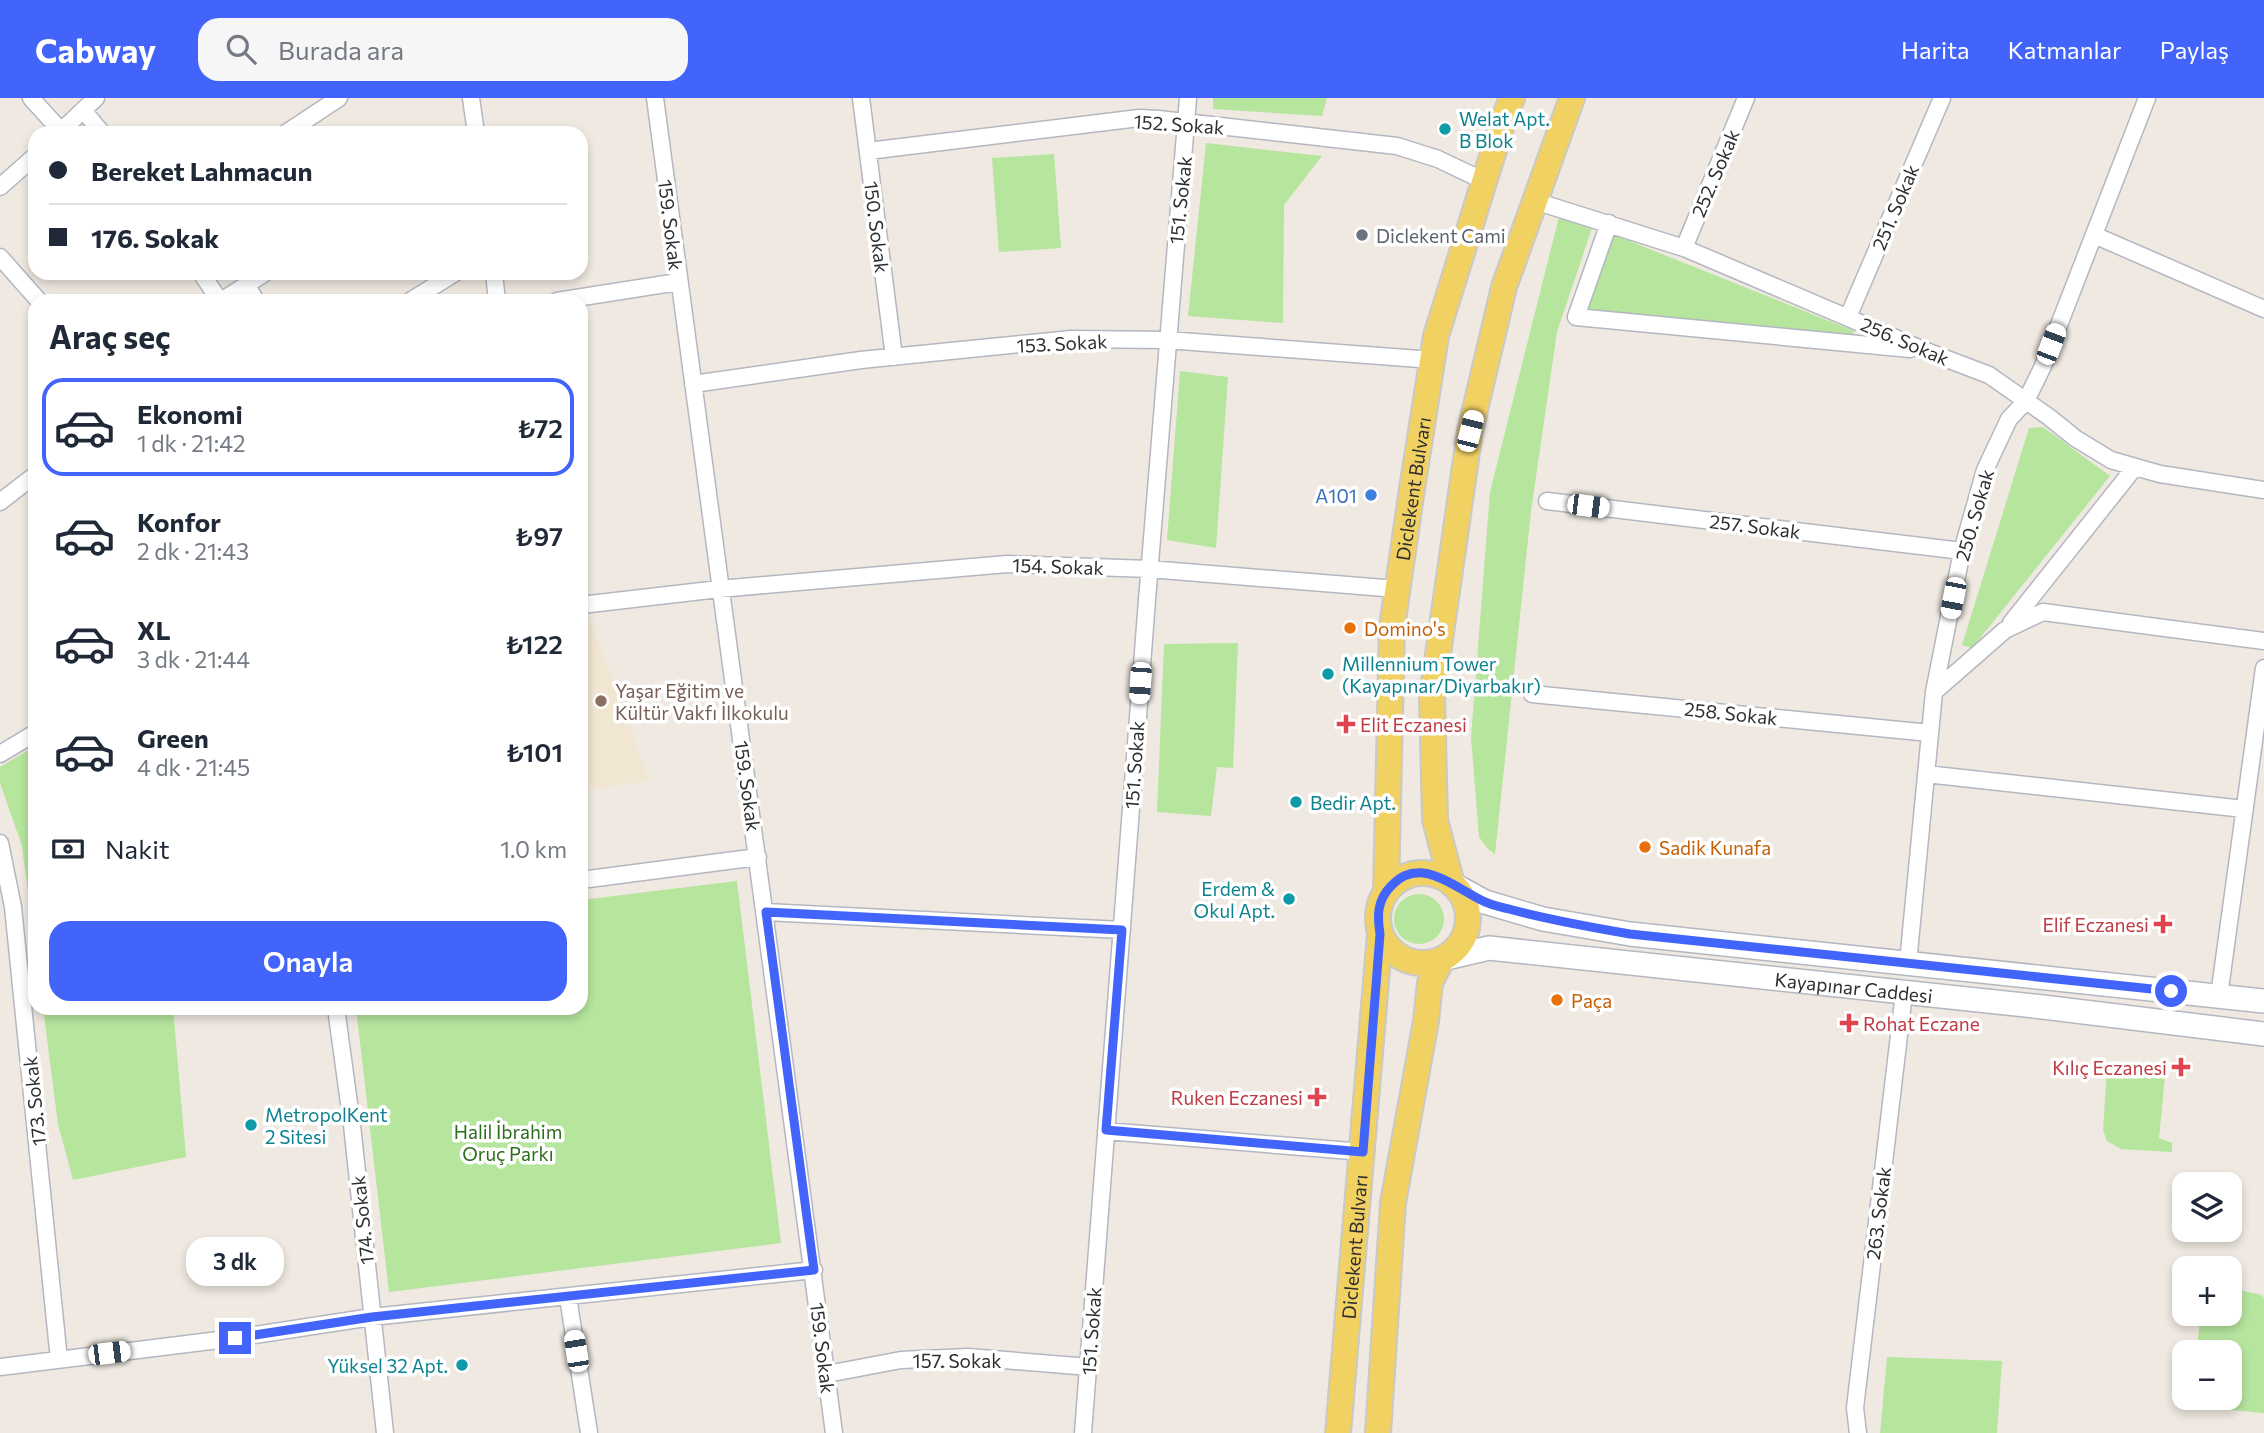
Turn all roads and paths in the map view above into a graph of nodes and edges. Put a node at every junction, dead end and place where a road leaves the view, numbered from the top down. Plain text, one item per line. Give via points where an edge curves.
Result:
1 (31, 98) edge
2 (96, 98) edge
3 (339, 98) edge
4 (471, 98) edge
5 (656, 98) edge
6 (861, 98) edge
7 (1188, 98) edge
8 (1512, 98) edge
9 (1572, 98) edge
10 (1746, 98) edge
11 (1942, 98) edge
12 (2147, 98) edge
13 (83, 110) junction
14 (1187, 124) junction
15 (55, 126) edge
16 (66, 126) edge
17 (96, 126) edge
18 (297, 126) edge
19 (475, 126) edge
20 (868, 151) junction
21 (28, 162) edge
22 (1484, 181) junction
23 (0, 187) edge
24 (1535, 201) junction
25 (1609, 223) junction
26 (2094, 235) junction
27 (1684, 248) junction
28 (0, 257) edge
29 (253, 280) edge
30 (444, 280) edge
31 (678, 282) junction
32 (246, 284) junction
33 (33, 294) edge
34 (231, 294) edge
35 (252, 294) edge
36 (421, 294) edge
37 (588, 296) edge
38 (2264, 309) edge
39 (1848, 317) junction
40 (1167, 340) junction
41 (1926, 351) junction
42 (894, 357) junction
43 (1433, 360) junction
44 (693, 384) junction
45 (2026, 401) junction
46 (2135, 467) junction
47 (28, 480) edge
48 (2264, 490) edge
49 (1547, 501) dead end
50 (0, 502) edge
51 (1962, 551) junction
52 (1149, 569) junction
53 (719, 589) junction
54 (1397, 589) junction
55 (588, 605) edge
56 (2005, 630) junction
57 (2264, 641) edge
58 (2264, 668) edge
59 (1934, 692) junction
60 (1532, 694) dead end
61 (1930, 733) junction
62 (28, 737) edge
63 (0, 754) edge
64 (1926, 774) junction
65 (2244, 808) junction
66 (0, 843) edge
67 (758, 858) junction
68 (588, 879) edge
69 (1452, 884) junction
70 (1386, 891) junction
71 (766, 912) junction
72 (1122, 930) junction
73 (1380, 934) junction
74 (1442, 960) junction
75 (1908, 963) junction
76 (1905, 993) junction
77 (2219, 996) junction
78 (2264, 1001) edge
79 (337, 1015) edge
80 (2264, 1034) edge
81 (1106, 1130) junction
82 (1363, 1152) junction
83 (814, 1270) junction
84 (568, 1297) junction
85 (372, 1317) junction
86 (59, 1360) junction
87 (0, 1367) edge
88 (1088, 1367) junction
89 (827, 1374) junction
90 (385, 1433) edge
91 (590, 1433) edge
92 (834, 1433) edge
93 (1083, 1433) edge
94 (1338, 1433) edge
95 (1378, 1433) edge
96 (1858, 1433) edge

1 - 15 street
2 - 13 street
3 - 18 street
4 - 19 street
5 - 31 street, 159. Sokak
6 - 20 street, 150. Sokak
7 - 14 street, 151. Sokak
8 - 22 main road, Diclekent Bulvarı
9 - 24 main road
10 - 27 street, 252. Sokak
11 - 39 street, 251. Sokak
12 - 26 street, 250. Sokak
13 - 16 street
13 - 17 street
14 - 20 street, 152. Sokak via 1139,118
14 - 22 street, 152. Sokak via 1397,146
14 - 40 street, 151. Sokak
20 - 42 street, 150. Sokak
21 - 23 street
22 - 43 main road, Diclekent Bulvarı via 1436,336
24 - 25 street, 256. Sokak
24 - 69 main road via 1504,286 1470,431 1432,696 1435,820
25 - 27 street, 256. Sokak
25 - 41 street via 1576,317
26 - 38 street
26 - 45 street, 250. Sokak
27 - 39 street, 256. Sokak
28 - 33 street
29 - 32 street
30 - 36 street
31 - 37 street
31 - 44 street, 159. Sokak
32 - 34 street
32 - 35 street
39 - 41 street, 256. Sokak
40 - 42 street, 153. Sokak via 1070,339
40 - 43 street, 153. Sokak
40 - 52 street, 151. Sokak
41 - 45 street, 256. Sokak via 1989,374
42 - 44 street, 153. Sokak
43 - 54 main road, Diclekent Bulvarı
44 - 53 street, 159. Sokak
45 - 46 street, 256. Sokak via 2111,460
45 - 51 street, 250. Sokak via 2010,419 1985,470
46 - 48 street, 256. Sokak
46 - 56 street
47 - 50 street
49 - 51 street, 257. Sokak
51 - 59 street, 250. Sokak
52 - 53 street, 154. Sokak via 1007,564
52 - 54 street, 154. Sokak
52 - 72 street, 151. Sokak
53 - 55 street, 154. Sokak
53 - 67 street, 159. Sokak
54 - 70 main road, Diclekent Bulvarı via 1392,627
56 - 57 street via 2043,612
56 - 59 street
58 - 65 street
59 - 61 street, 250. Sokak
60 - 61 street, 258. Sokak
61 - 64 street, 250. Sokak
62 - 63 street
64 - 65 street
64 - 75 street, 250. Sokak
65 - 77 street
66 - 86 street, 173. Sokak via 13,907
67 - 68 street
67 - 71 street, 159. Sokak
69 - 70 main road via 1424,873 1403,877
69 - 74 main road via 1462,895 1468,924 1459,945
69 - 75 main road, Kayapınar Caddesi via 1485,902 1543,919 1630,934
70 - 73 main road via 1379,905
71 - 72 street
71 - 83 street, 159. Sokak
72 - 81 street, 151. Sokak
73 - 74 main road via 1399,957 1428,964
73 - 82 main road, Diclekent Bulvarı
74 - 76 main road, Kayapınar Caddesi via 1489,948
74 - 95 main road, Diclekent Bulvarı via 1430,983 1393,1203
75 - 77 main road, Kayapınar Caddesi
76 - 80 main road, Kayapınar Caddesi
76 - 96 street, 263. Sokak via 1855,1408
77 - 78 main road, Kayapınar Caddesi
79 - 85 street, 174. Sokak
81 - 82 street
81 - 88 street, 151. Sokak
82 - 94 main road, Diclekent Bulvarı
83 - 84 street
83 - 89 street, 159. Sokak
84 - 85 street
84 - 91 street
85 - 86 street
85 - 90 street, 174. Sokak
86 - 87 street
88 - 89 street, 157. Sokak via 968,1357 901,1360
88 - 93 street, 151. Sokak
89 - 92 street, 159. Sokak

